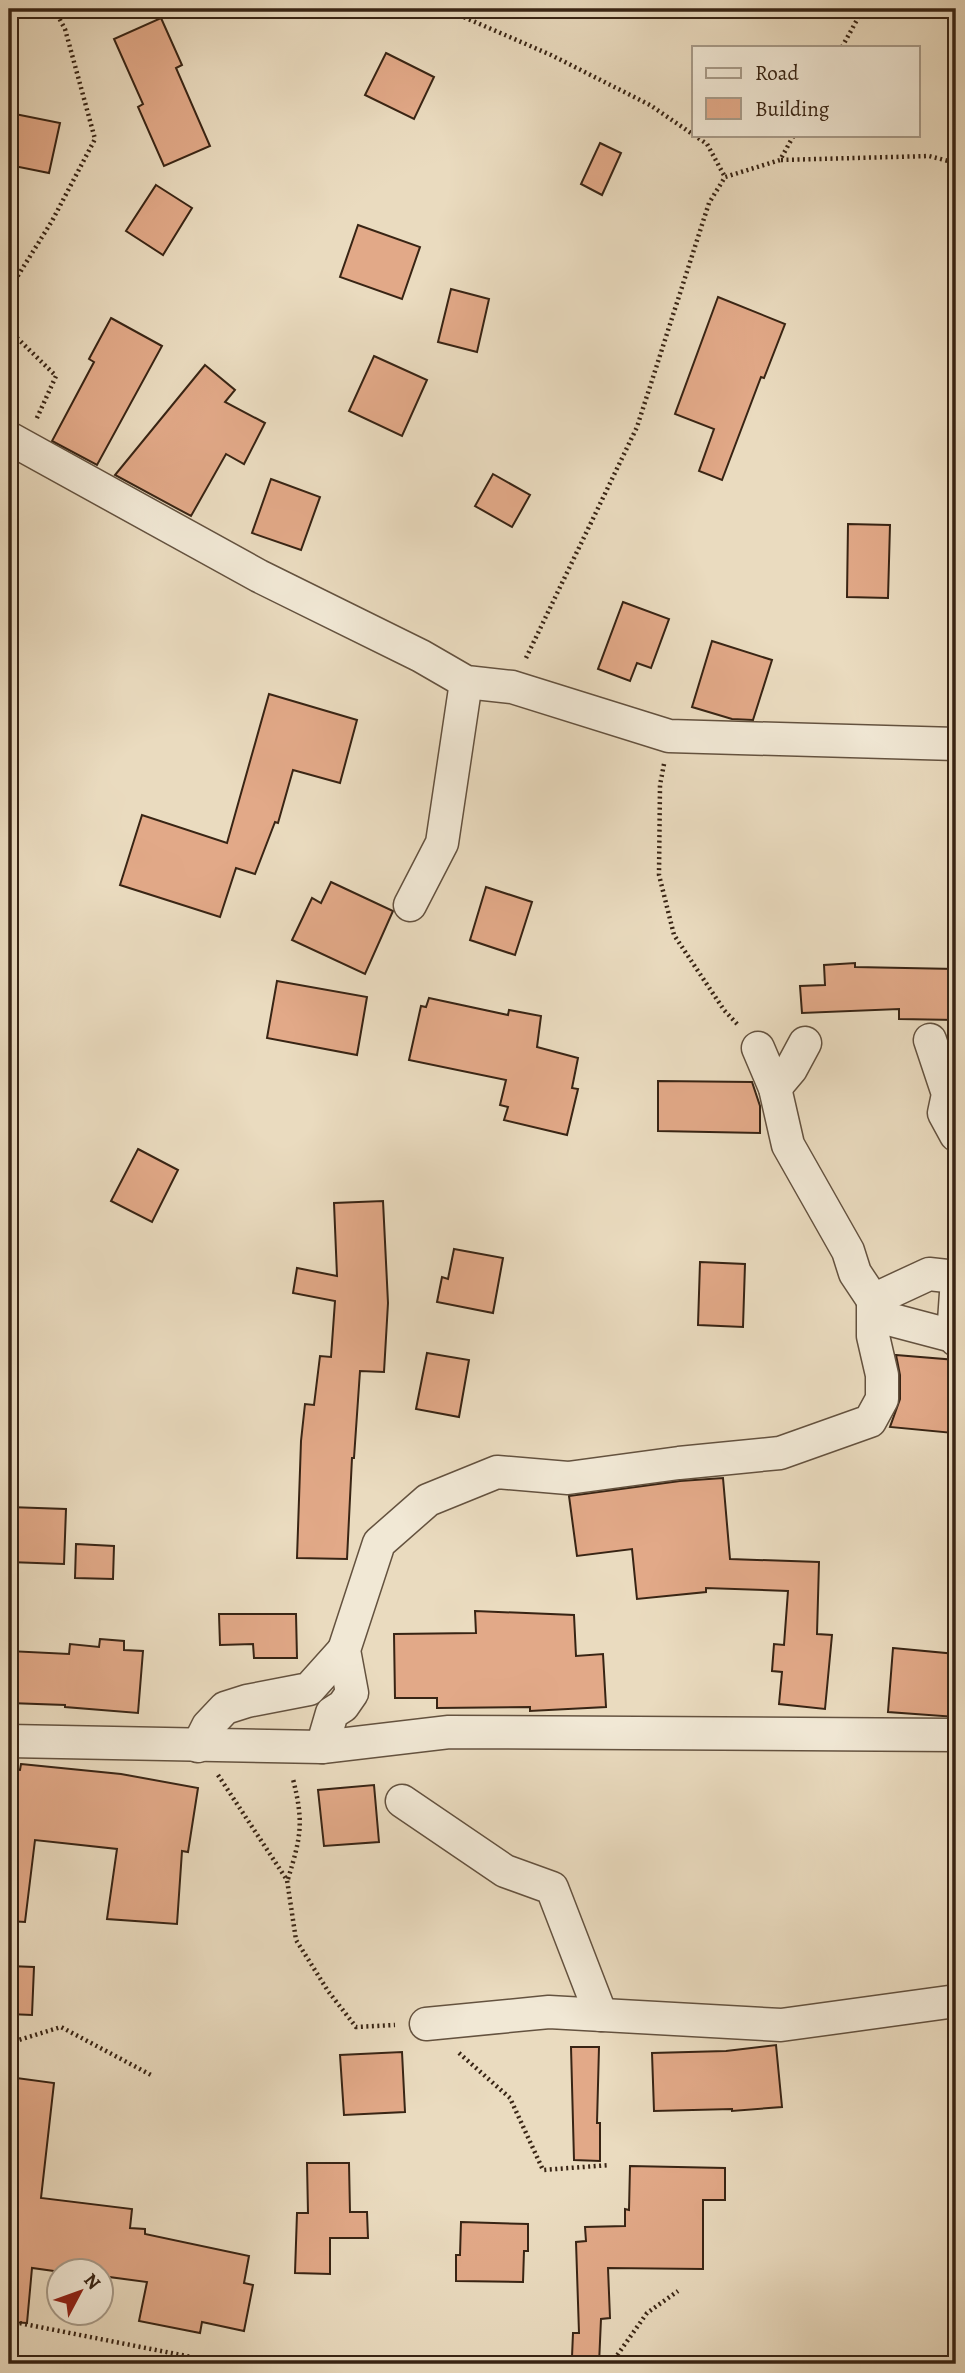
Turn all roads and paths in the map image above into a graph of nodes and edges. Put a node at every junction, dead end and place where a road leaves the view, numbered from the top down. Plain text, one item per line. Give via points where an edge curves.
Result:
1 (54, 9) edge
2 (863, 9) edge
3 (459, 15) dead end
4 (843, 46) edge
5 (692, 134) edge
6 (695, 136) edge
7 (793, 136) edge
8 (780, 160) junction
9 (956, 163) edge
10 (725, 177) junction
11 (9, 290) edge
12 (9, 330) edge
13 (16, 442) edge
14 (466, 682) junction
15 (512, 687) junction
16 (669, 736) junction
17 (956, 744) edge
18 (410, 905) dead end
19 (930, 1040) dead end
20 (804, 1043) dead end
21 (758, 1048) joint
22 (775, 1088) junction
23 (956, 1135) edge
24 (956, 1277) edge
25 (956, 1293) edge
26 (873, 1300) junction
27 (955, 1338) edge
28 (344, 1650) junction
29 (956, 1735) edge
30 (9, 1741) edge
31 (198, 1745) junction
32 (285, 1746) junction
33 (321, 1747) junction
34 (402, 1801) dead end
35 (288, 1880) junction
36 (956, 2001) edge
37 (601, 2015) junction
38 (426, 2024) junction
39 (9, 2043) edge
40 (151, 2075) dead end
41 (610, 2165) dead end
42 (678, 2291) dead end
43 (9, 2321) edge
44 (227, 2364) edge
45 (302, 2364) edge
46 (425, 2364) edge
47 (611, 2364) edge

1 - 11 path via 65,29 95,139
2 - 4 path
3 - 5 path via 551,55 650,106
6 - 10 path via 707,144
7 - 8 path
8 - 9 path via 929,156
8 - 10 path
10 - 15 path via 709,203 638,427
12 - 13 path via 56,376
13 - 14 street via 259,576
14 - 15 street
14 - 18 street via 442,843
15 - 16 street
16 - 17 street
16 - 21 path via 660,785 659,875 674,935 724,1010
19 - 23 street via 947,1094 944,1113
20 - 22 street
21 - 22 street
22 - 26 street via 788,1145
24 - 26 street via 929,1274
25 - 27 street
26 - 27 street via 881,1317
26 - 28 street via 873,1336 883,1399 870,1421 780,1454 568,1478 497,1472 428,1500 379,1544
28 - 31 street via 309,1689 226,1708
28 - 33 street via 352,1693 332,1713
29 - 33 street via 449,1732
30 - 31 street
31 - 32 street
31 - 35 path
32 - 33 street
32 - 35 path via 301,1809 300,1840
34 - 37 street via 505,1871 552,1888
35 - 38 path via 296,1940 356,2027
36 - 37 street via 781,2025
37 - 38 street via 549,2012
38 - 41 path via 510,2098 542,2170
39 - 40 path via 61,2027
42 - 47 path via 647,2313
43 - 44 path
45 - 46 path via 375,2358

